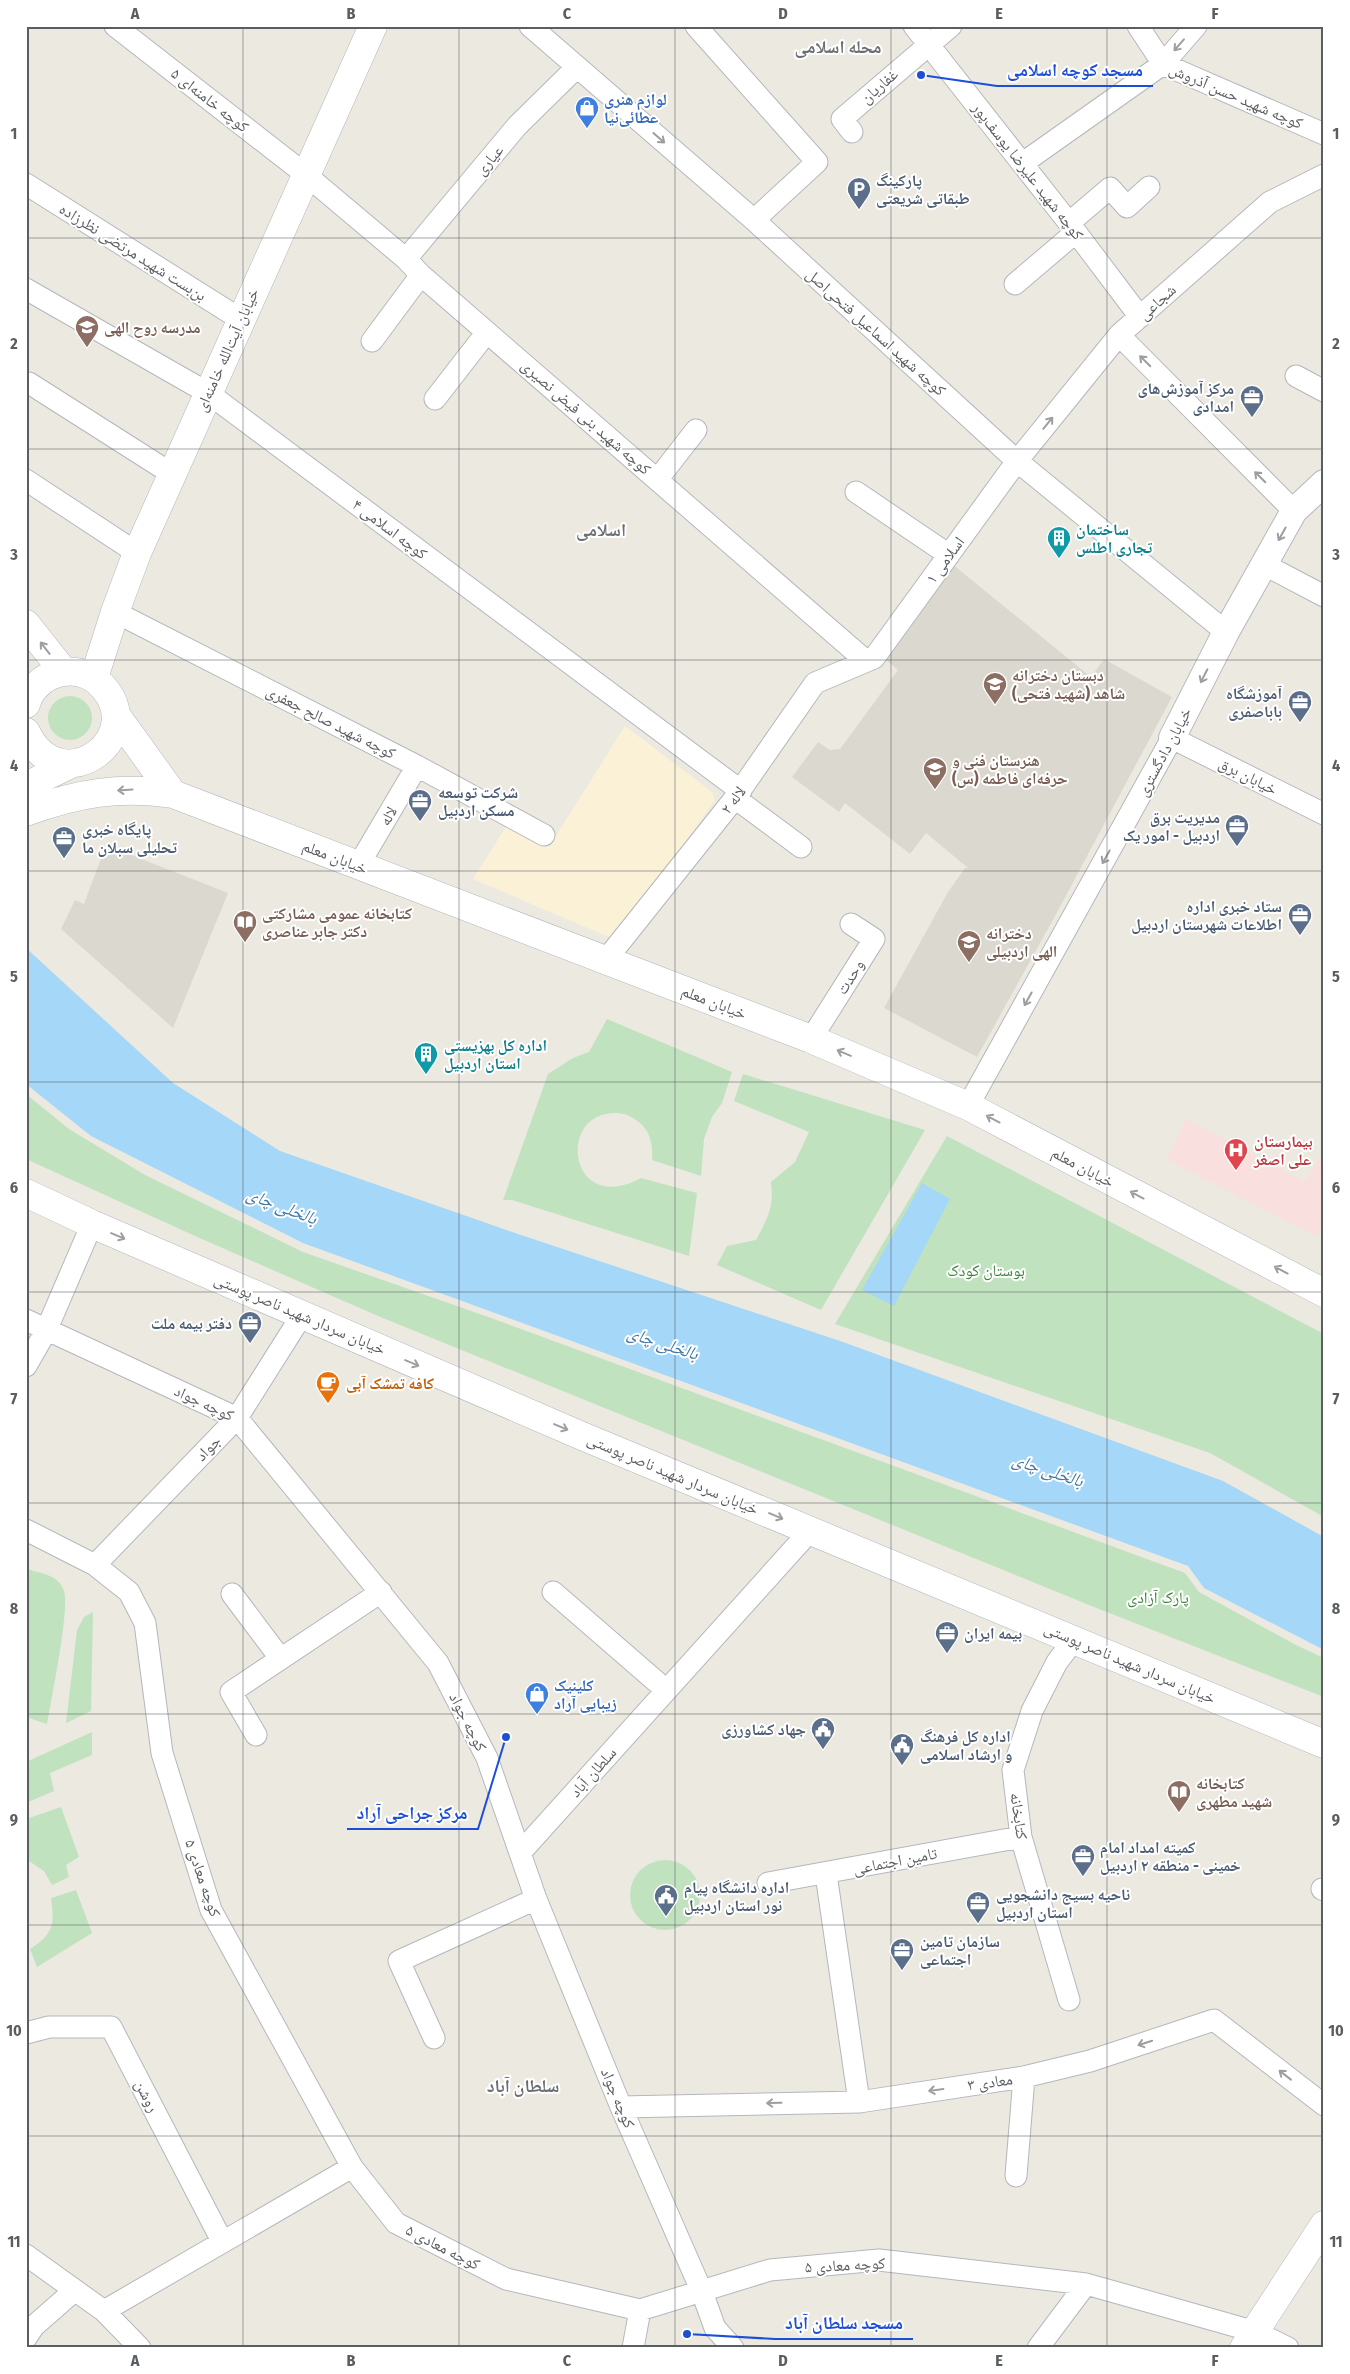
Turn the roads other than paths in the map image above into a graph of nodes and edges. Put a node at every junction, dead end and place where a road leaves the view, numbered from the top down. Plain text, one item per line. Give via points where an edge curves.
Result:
1 (115, 26) edge
2 (372, 26) edge
3 (530, 26) edge
4 (696, 26) edge
5 (914, 26) edge
6 (951, 26) edge
7 (1138, 26) edge
8 (1196, 26) edge
9 (928, 43) junction
10 (1163, 64) junction
11 (577, 67) junction
12 (852, 132) dead end
13 (1324, 134) edge
14 (1023, 163) junction
15 (305, 174) junction
16 (1324, 175) edge
17 (26, 184) edge
18 (1148, 187) dead end
19 (754, 220) junction
20 (1072, 227) junction
21 (406, 259) junction
22 (421, 274) junction
23 (1015, 284) dead end
24 (26, 289) edge
25 (1140, 317) junction
26 (240, 320) junction
27 (487, 332) junction
28 (1119, 335) junction
29 (372, 340) dead end
30 (1296, 376) dead end
31 (29, 383) dead end
32 (1324, 391) edge
33 (208, 393) junction
34 (436, 399) dead end
35 (696, 430) dead end
36 (1018, 461) junction
37 (172, 474) junction
38 (26, 480) edge
39 (657, 480) junction
40 (1324, 483) edge
41 (856, 492) dead end
42 (1294, 511) junction
43 (137, 553) junction
44 (949, 555) junction
45 (1265, 565) junction
46 (1324, 596) edge
47 (115, 612) junction
48 (26, 624) edge
49 (1226, 632) junction
50 (870, 660) junction
51 (64, 672) junction
52 (94, 678) junction
53 (26, 704) edge
54 (116, 715) junction
55 (26, 732) edge
56 (1172, 738) junction
57 (71, 764) junction
58 (417, 766) junction
59 (26, 786) edge
60 (173, 794) junction
61 (738, 794) junction
62 (26, 812) edge
63 (1324, 814) edge
64 (544, 835) dead end
65 (801, 847) dead end
66 (358, 866) junction
67 (852, 924) dead end
68 (605, 961) junction
69 (811, 1039) junction
70 (968, 1106) junction
71 (26, 1193) edge
72 (92, 1224) junction
73 (1324, 1293) edge
74 (302, 1315) junction
75 (26, 1320) edge
76 (46, 1331) junction
77 (26, 1366) edge
78 (237, 1418) junction
79 (26, 1530) edge
80 (810, 1530) junction
81 (95, 1565) junction
82 (381, 1592) junction
83 (553, 1592) dead end
84 (232, 1594) dead end
85 (1074, 1640) junction
86 (280, 1658) junction
87 (666, 1690) junction
88 (256, 1735) dead end
89 (1324, 1744) edge
90 (1021, 1837) junction
91 (520, 1853) junction
92 (826, 1874) junction
93 (768, 1883) dead end
94 (536, 1899) junction
95 (1069, 2000) dead end
96 (26, 2033) edge
97 (434, 2038) dead end
98 (1024, 2077) junction
99 (859, 2102) junction
100 (1324, 2105) edge
101 (621, 2107) junction
102 (352, 2167) junction
103 (1016, 2176) dead end
104 (1324, 2224) edge
105 (222, 2241) junction
106 (26, 2255) edge
107 (1086, 2284) junction
108 (75, 2290) junction
109 (702, 2292) junction
110 (640, 2310) junction
111 (104, 2311) junction
112 (26, 2338) edge
113 (1250, 2340) edge
114 (140, 2348) edge
115 (633, 2348) edge
116 (733, 2348) edge
117 (1038, 2348) edge
118 (1288, 2348) edge

1 - 15 street, کوچه خامنه‌ای ۵
2 - 15 main road, خیابان آیت‌الله خامنه‌ای
3 - 11 street, کوچه شهید اسماعیل فتحی‌اصل
4 - 19 street via 818,162
5 - 9 street, کوچه شهید علیرضا یوسف‌پور
6 - 9 street
7 - 10 street, کوچه شهید حسن آذروش
8 -> 10 street
9 - 12 street, غفاریان via 842,119
9 - 14 street, کوچه شهید علیرضا یوسف‌پور
10 - 13 street, کوچه شهید حسن آذروش
10 - 14 street
11 -> 19 street, کوچه شهید اسماعیل فتحی‌اصل
11 - 21 street, عیاری via 517,126
14 - 20 street, کوچه شهید علیرضا یوسف‌پور
15 - 21 street, کوچه شهید بنی فیض نصیری
15 - 26 main road, خیابان آیت‌الله خامنه‌ای
16 - 25 street, شجاعی via 1270,202
17 - 26 street, بن‌بست شهید مرتضی نظرزاده
18 - 20 street via 1127,208 1110,188
19 - 36 street, کوچه شهید اسماعیل فتحی‌اصل
20 - 23 street
20 - 25 street, کوچه شهید علیرضا یوسف‌پور
21 - 22 street, کوچه شهید بنی فیض نصیری
22 - 27 street, کوچه شهید بنی فیض نصیری
22 - 29 street
24 - 33 street, کوچه اسلامی ۴
25 - 28 street, شجاعی
26 - 33 main road, خیابان آیت‌الله خامنه‌ای
27 - 34 street
27 - 39 street, کوچه شهید بنی فیض نصیری
36 -> 28 street, شجاعی
42 -> 28 street
30 - 32 street
31 - 37 street
33 - 37 main road, خیابان آیت‌الله خامنه‌ای
33 - 61 street, کوچه اسلامی ۴
35 - 39 street
36 - 44 street, اسلامی ۱
36 - 49 street, کوچه شهید اسماعیل فتحی‌اصل
37 - 43 main road, خیابان آیت‌الله خامنه‌ای
38 - 43 street
39 - 50 street, کوچه شهید بنی فیض نصیری
40 - 42 street, خیابان دادگستری
41 - 44 street
42 -> 45 street, خیابان دادگستری
43 - 47 main road, خیابان آیت‌الله خامنه‌ای
44 - 50 street, اسلامی ۱
45 - 46 street
45 - 49 street, خیابان دادگستری
47 - 52 main road, خیابان آیت‌الله خامنه‌ای
47 - 58 street, کوچه شهید صالح جعفری
51 -> 48 main road
49 -> 56 street, خیابان دادگستری
50 - 61 street, لاله ۲ via 815,683
51 - 52 main road via 79,672
51 - 53 main road via 49,676 36,685
52 - 54 main road via 113,701
54 - 57 main road via 109,743 99,754
54 - 60 main road
55 - 57 main road via 42,755 56,762
56 - 63 street, خیابان برق
56 -> 70 street, خیابان دادگستری
57 - 59 main road
58 - 64 street, کوچه شهید صالح جعفری
58 - 66 street, لاله
60 -> 62 main road, خیابان معلم via 142,789 100,792
60 - 66 main road, خیابان معلم
61 - 65 street, کوچه اسلامی ۴
61 - 68 street, لاله ۲
66 - 68 main road, خیابان معلم
67 - 69 street, وحدت via 874,939
68 - 69 main road, خیابان معلم
70 -> 69 main road, خیابان معلم
73 -> 70 main road, خیابان معلم
71 - 72 main road, خیابان سردار شهید ناصر پوستی
72 -> 74 main road, خیابان سردار شهید ناصر پوستی
72 - 76 street
74 - 78 street, جواد
74 -> 80 main road, خیابان سردار شهید ناصر پوستی
75 - 76 street, کوچه جواد
76 - 77 street
76 - 78 street, کوچه جواد
78 - 81 street, جواد
78 - 82 street, کوچه جواد
79 - 81 street, کوچه معادی ۵
80 - 85 main road, خیابان سردار شهید ناصر پوستی
80 - 87 street, سلطان آباد
81 - 102 street, کوچه معادی ۵ via 129,1592 145,1623 162,1753 210,1910
82 - 86 street
82 - 91 street, کوچه جواد via 438,1663 487,1758
83 - 87 street
84 - 86 street
85 - 89 main road, خیابان سردار شهید ناصر پوستی
85 - 90 street, کتابخانه via 1057,1662 1032,1711 1013,1770
86 - 88 street via 231,1692
87 - 91 street, سلطان آباد
90 - 92 street, تامین اجتماعی
90 - 95 street, کتابخانه
91 - 94 street, کوچه جواد
92 - 93 street, تامین اجتماعی
92 - 99 street
94 - 97 street via 399,1961
94 - 101 street, کوچه جواد
96 - 105 street, روشن via 49,2027 111,2027
98 -> 99 street, معادی ۳
100 -> 98 street, معادی ۳ via 1214,2020 1090,2061
98 - 103 street
99 -> 101 street, معادی ۳
101 - 109 street, کوچه جواد
102 - 105 street
102 - 110 street, کوچه معادی ۵ via 396,2223 497,2275
104 - 113 main road
105 - 111 street
106 - 108 street
107 - 109 street, کوچه معادی ۵ via 879,2260 770,2270
107 - 113 street, کوچه معادی ۵
107 - 117 street
108 - 111 street
108 - 112 street via 34,2326
109 - 110 street, کوچه معادی ۵
109 - 116 street, کوچه جواد via 715,2328
110 - 115 street
111 - 114 street
113 - 118 street, کوچه معادی ۵

